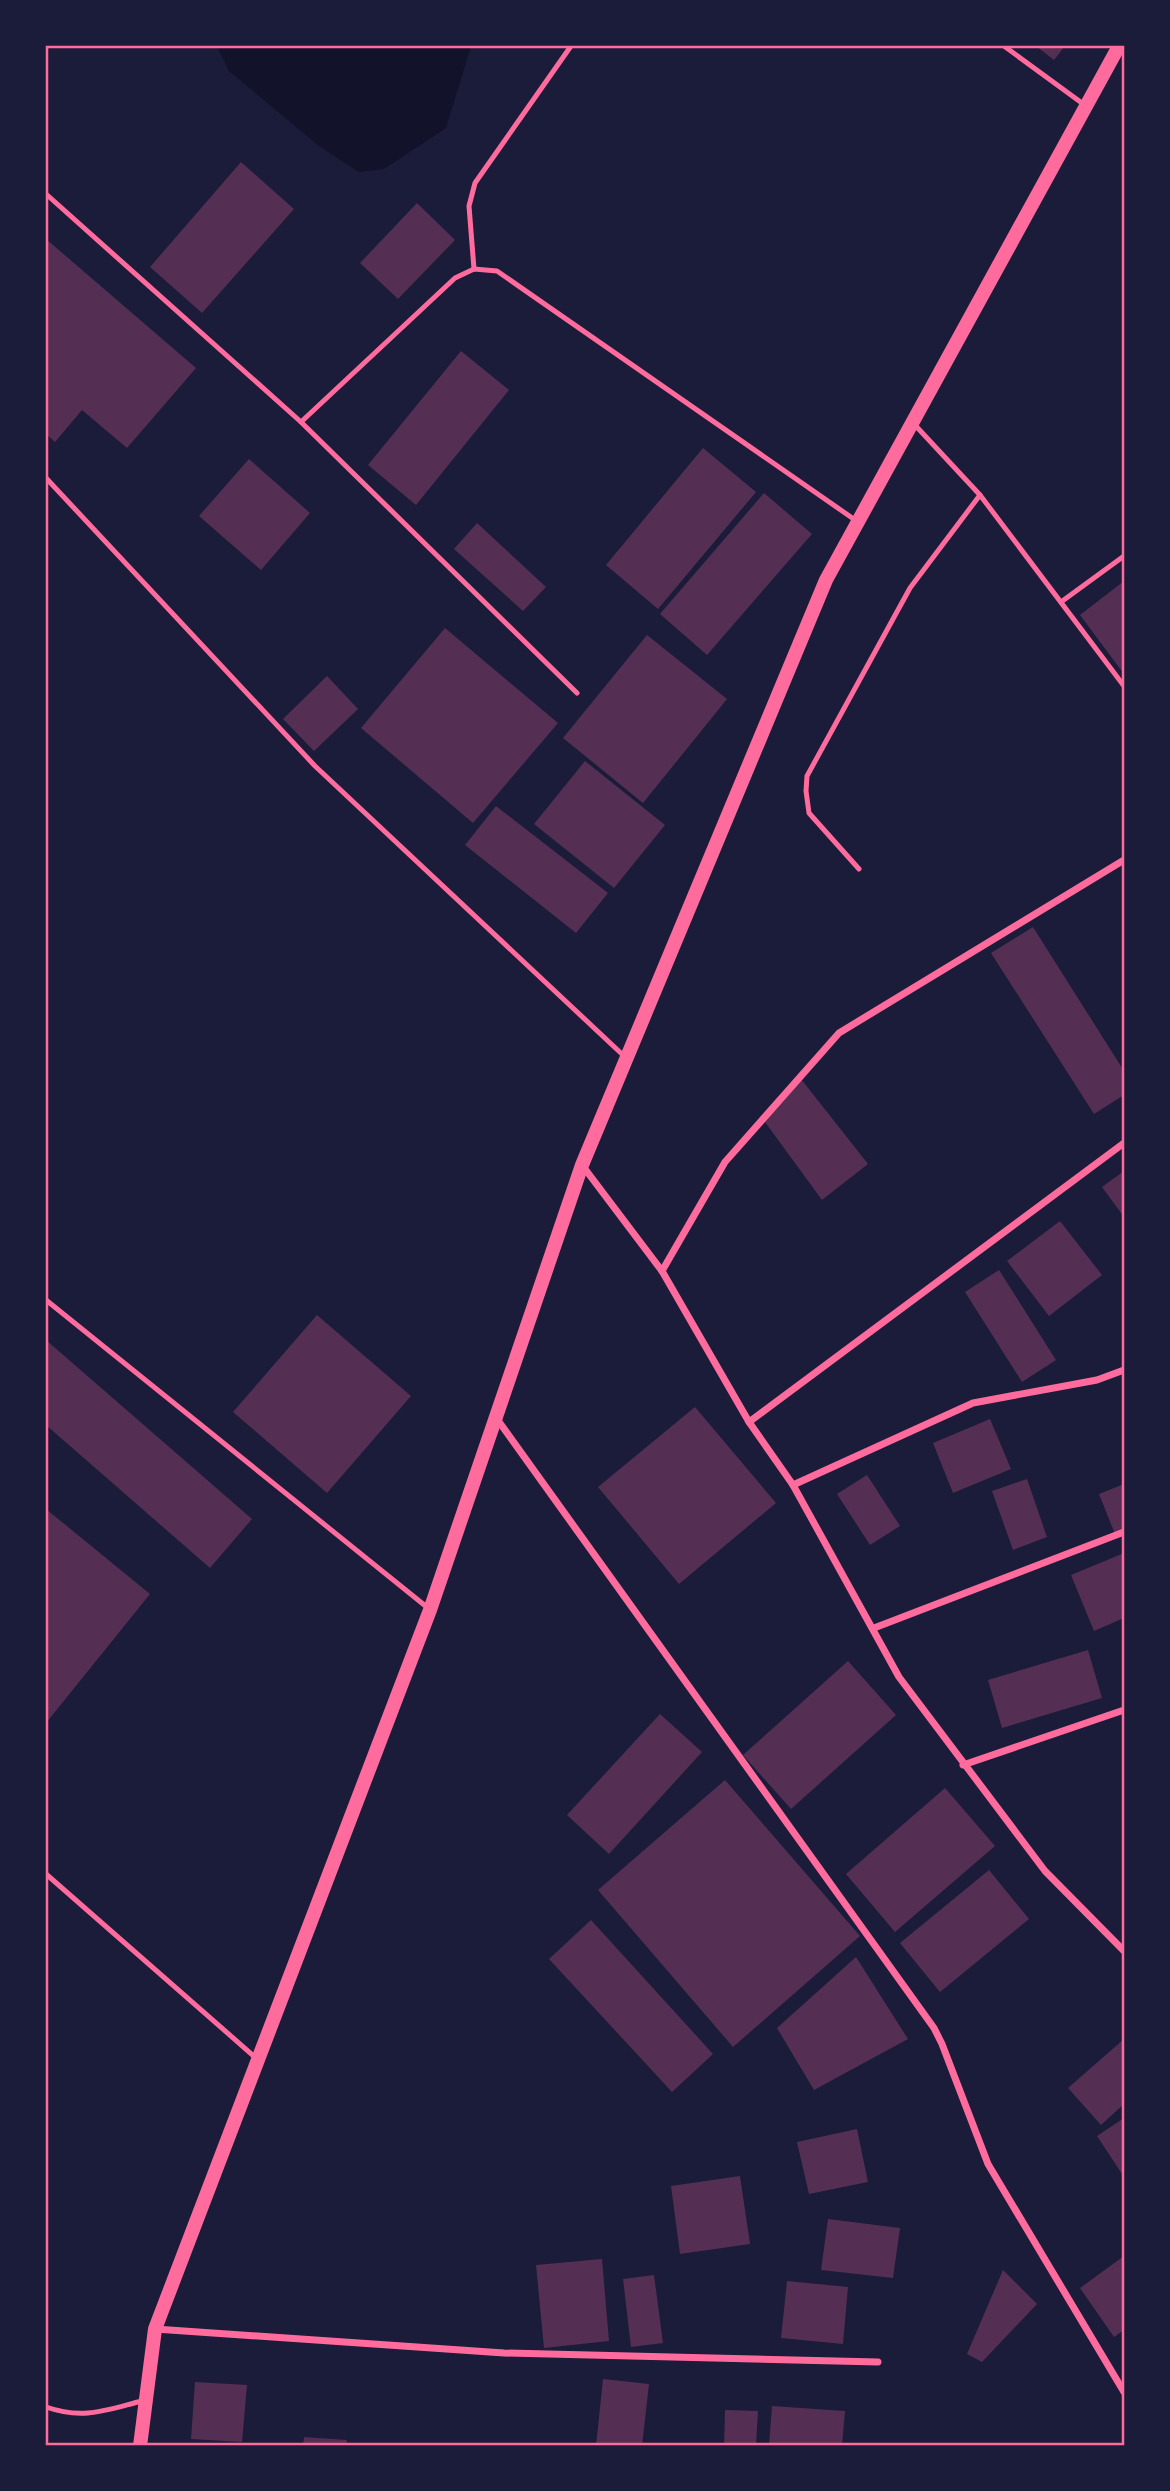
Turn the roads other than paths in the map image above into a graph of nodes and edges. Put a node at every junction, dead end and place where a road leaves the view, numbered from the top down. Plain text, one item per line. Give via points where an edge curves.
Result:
1 (571, 46) edge
2 (1004, 46) edge
3 (1119, 46) edge
4 (1086, 106) junction
5 (46, 194) edge
6 (474, 269) junction
7 (301, 422) junction
8 (912, 422) junction
9 (46, 478) edge
10 (980, 495) junction
11 (858, 522) junction
12 (1125, 556) edge
13 (1061, 602) junction
14 (1125, 685) edge
15 (578, 693) dead end
16 (1125, 860) edge
17 (859, 869) dead end
18 (626, 1058) junction
19 (1125, 1143) edge
20 (582, 1165) junction
21 (662, 1271) junction
22 (46, 1300) edge
23 (1125, 1370) edge
24 (496, 1417) junction
25 (749, 1422) junction
26 (793, 1485) junction
27 (1125, 1532) edge
28 (430, 1610) junction
29 (874, 1628) junction
30 (1125, 1710) edge
31 (963, 1765) junction
32 (46, 1874) edge
33 (1124, 1947) edge
34 (258, 2060) junction
35 (155, 2329) junction
36 (878, 2362) dead end
37 (1125, 2392) edge
38 (146, 2400) junction
39 (46, 2407) edge
40 (140, 2445) edge

1 - 6 lane via 475,183 469,206
2 - 4 lane
3 - 4 main road
4 - 8 main road
5 - 7 lane
6 - 7 lane via 455,278
6 - 11 lane via 497,271
7 - 15 lane
8 - 10 lane
8 - 11 main road
9 - 18 lane via 315,766
10 - 13 lane
10 - 17 lane via 910,588 807,776 809,813
11 - 18 main road via 826,580
12 - 13 lane
13 - 14 lane
16 - 21 street via 839,1033 725,1162
18 - 20 main road
19 - 25 street
20 - 21 street
20 - 24 main road
21 - 25 street
22 - 28 lane
23 - 26 street via 1097,1380 973,1403
24 - 28 main road
24 - 37 street via 934,2028 988,2164
25 - 26 street
26 - 29 street
27 - 29 street
28 - 34 main road
29 - 31 street via 898,1676
30 - 31 street
31 - 33 street via 1045,1871
32 - 34 lane
34 - 35 main road
35 - 36 street via 504,2353
35 - 38 main road
38 - 39 lane via 85,2415
38 - 40 main road

